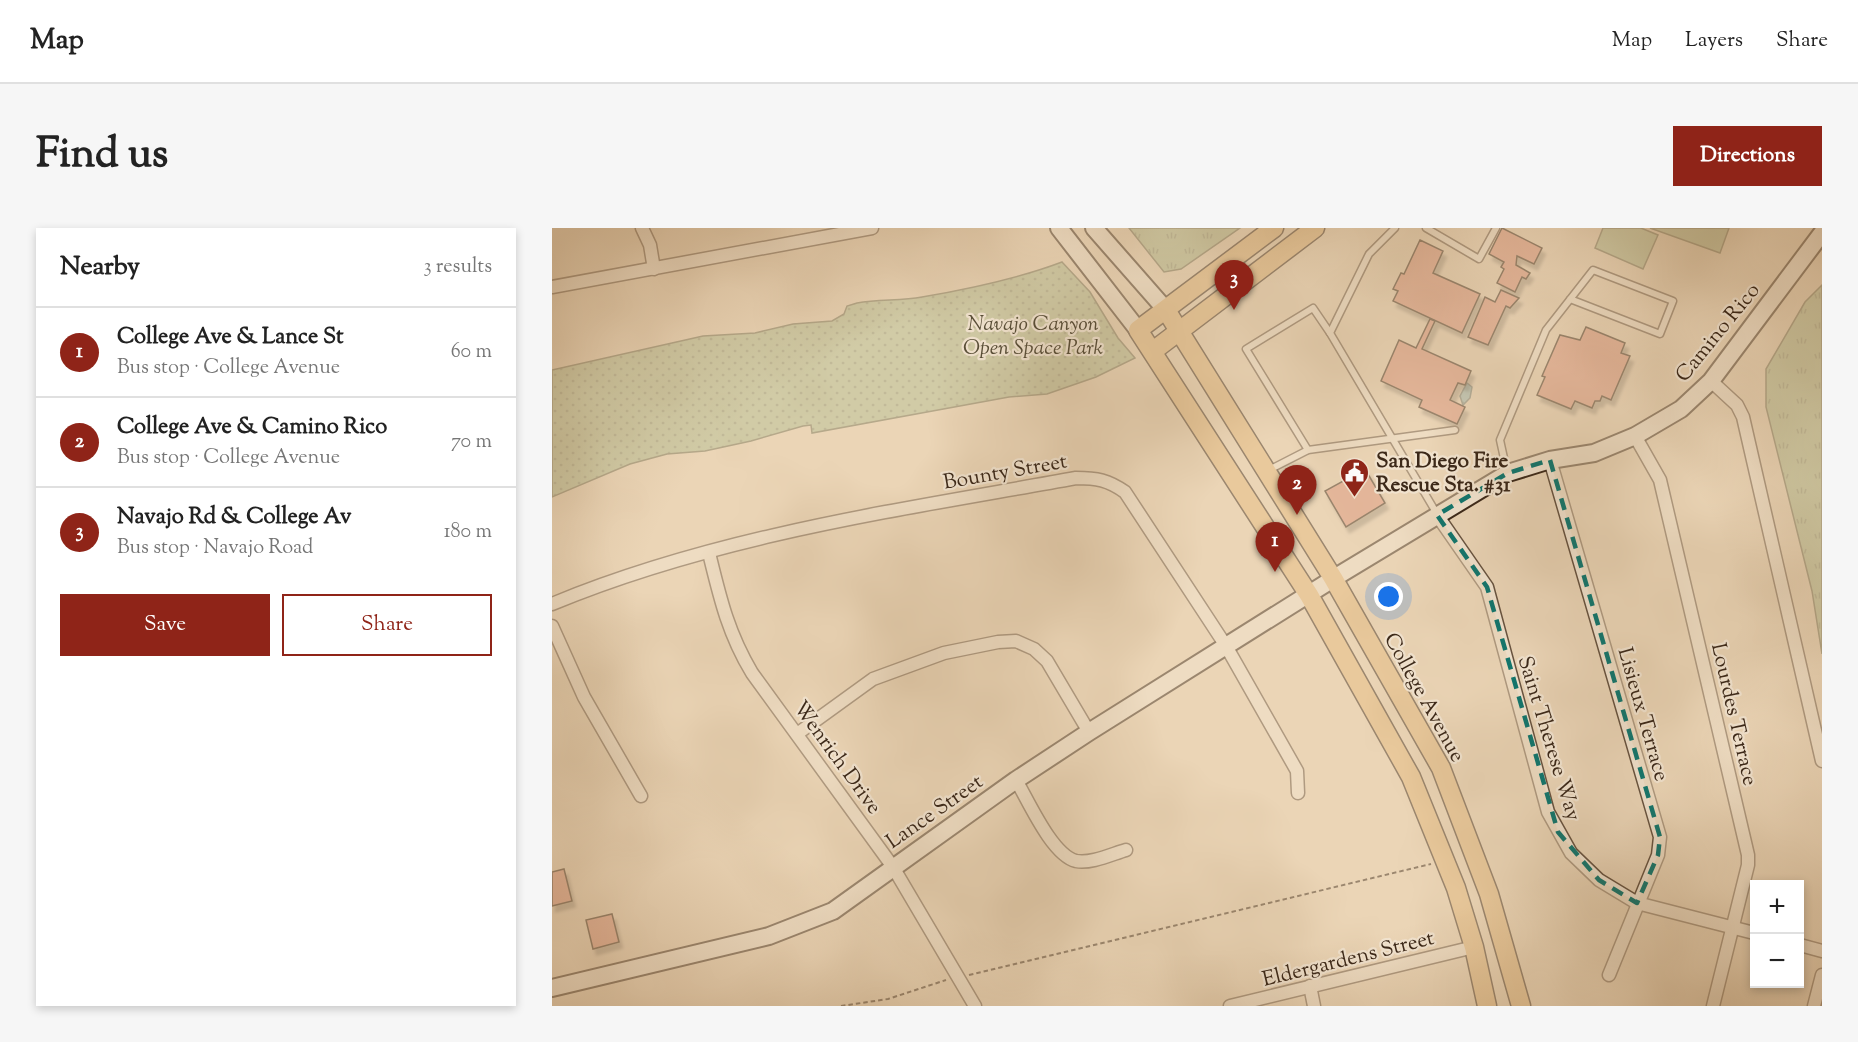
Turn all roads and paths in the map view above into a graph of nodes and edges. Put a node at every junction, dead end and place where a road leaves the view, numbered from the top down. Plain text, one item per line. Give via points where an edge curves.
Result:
1 (642, 228) edge
2 (872, 228) edge
3 (1059, 228) edge
4 (1094, 228) edge
5 (1274, 228) edge
6 (1315, 228) edge
7 (1395, 228) edge
8 (1426, 228) edge
9 (1496, 228) edge
10 (824, 232) edge
11 (1822, 233) edge
12 (654, 269) junction
13 (552, 287) edge
14 (1570, 299) junction
15 (1166, 310) junction
16 (1138, 330) junction
17 (1181, 331) junction
18 (1330, 333) junction
19 (1153, 351) junction
20 (1711, 381) junction
21 (1455, 430) dead end
22 (1635, 436) junction
23 (1392, 439) junction
24 (1308, 450) junction
25 (1550, 460) junction
26 (1267, 471) junction
27 (1508, 473) junction
28 (1437, 515) junction
29 (709, 553) junction
30 (1333, 578) junction
31 (1309, 595) junction
32 (552, 604) edge
33 (552, 626) edge
34 (1226, 646) junction
35 (1089, 732) junction
36 (797, 734) junction
37 (1822, 761) edge
38 (1016, 780) junction
39 (1298, 793) dead end
40 (641, 796) dead end
41 (1126, 850) dead end
42 (1445, 861) junction
43 (893, 867) junction
44 (1637, 903) junction
45 (1732, 927) junction
46 (1750, 932) edge
47 (1804, 946) edge
48 (1474, 947) junction
49 (1822, 951) edge
50 (1609, 975) dead end
51 (1822, 975) edge
52 (960, 977) junction
53 (1310, 986) junction
54 (552, 988) edge
55 (841, 1006) edge
56 (975, 1006) edge
57 (1230, 1006) edge
58 (1314, 1006) edge
59 (1487, 1006) edge
60 (1521, 1006) edge
61 (1713, 1006) edge
62 (1814, 1006) edge

1 - 12 street
2 - 10 street
3 - 16 street
4 - 15 street
5 - 15 main road
6 - 17 main road
7 - 18 lane via 1369,254
8 - 9 lane via 1479,259
10 - 12 street
11 - 20 street, Camino Rico
12 - 13 street
14 - 14 lane via 1593,270 1672,302 1659,334
14 - 27 lane via 1546,330 1500,440
15 - 16 main road
15 - 17 main road, College Avenue
16 - 19 main road
17 - 19 main road
17 - 26 main road, College Avenue
18 - 23 lane
18 - 24 lane via 1313,308 1246,349
19 - 31 main road
20 - 22 street, Camino Rico via 1681,410
20 - 37 street via 1737,405 1743,417
21 - 23 lane
22 - 25 street, Camino Rico via 1594,453
22 - 45 street, Lourdes Terrace via 1660,480 1748,855
23 - 24 lane
23 - 28 lane
24 - 26 lane
25 - 27 street, Camino Rico
25 - 44 street, Lisieux Terrace via 1660,837 1659,855
26 - 30 main road, College Avenue
27 - 28 street, Camino Rico
28 - 30 street, Camino Rico
28 - 44 street, Saint Therese Way via 1487,587 1545,801 1558,832 1571,853 1599,880
29 - 32 street, Bounty Street via 612,580
29 - 34 street, Bounty Street via 815,526 1076,478 1098,478 1125,492
29 - 36 street, Wenrich Drive via 724,617 737,649
30 - 31 street, Camino Rico
30 - 60 main road, College Avenue via 1441,768 1489,894
31 - 34 street, Lance Street
31 - 42 main road via 1411,777
33 - 40 street via 584,697
34 - 35 street, Lance Street
34 - 39 street, Bounty Street via 1297,771
35 - 36 street via 1047,661 1034,649 1016,641 944,653 873,679
35 - 38 street, Lance Street
36 - 43 street, Wenrich Drive
38 - 41 street via 1059,852 1085,861
38 - 43 street, Lance Street
42 - 48 main road
42 - 52 path
43 - 52 street, Wenrich Drive
43 - 54 street, Lance Street via 810,922 769,936
44 - 45 street, Saint Therese Way
44 - 50 street, Lisieux Terrace
45 - 46 street, Saint Therese Way
45 - 61 street, Lourdes Terrace
47 - 49 street
48 - 53 street, Eldergardens Street
48 - 59 main road
51 - 62 street
52 - 55 path via 888,999
52 - 56 street, Wenrich Drive
53 - 57 street, Eldergardens Street
53 - 58 street

